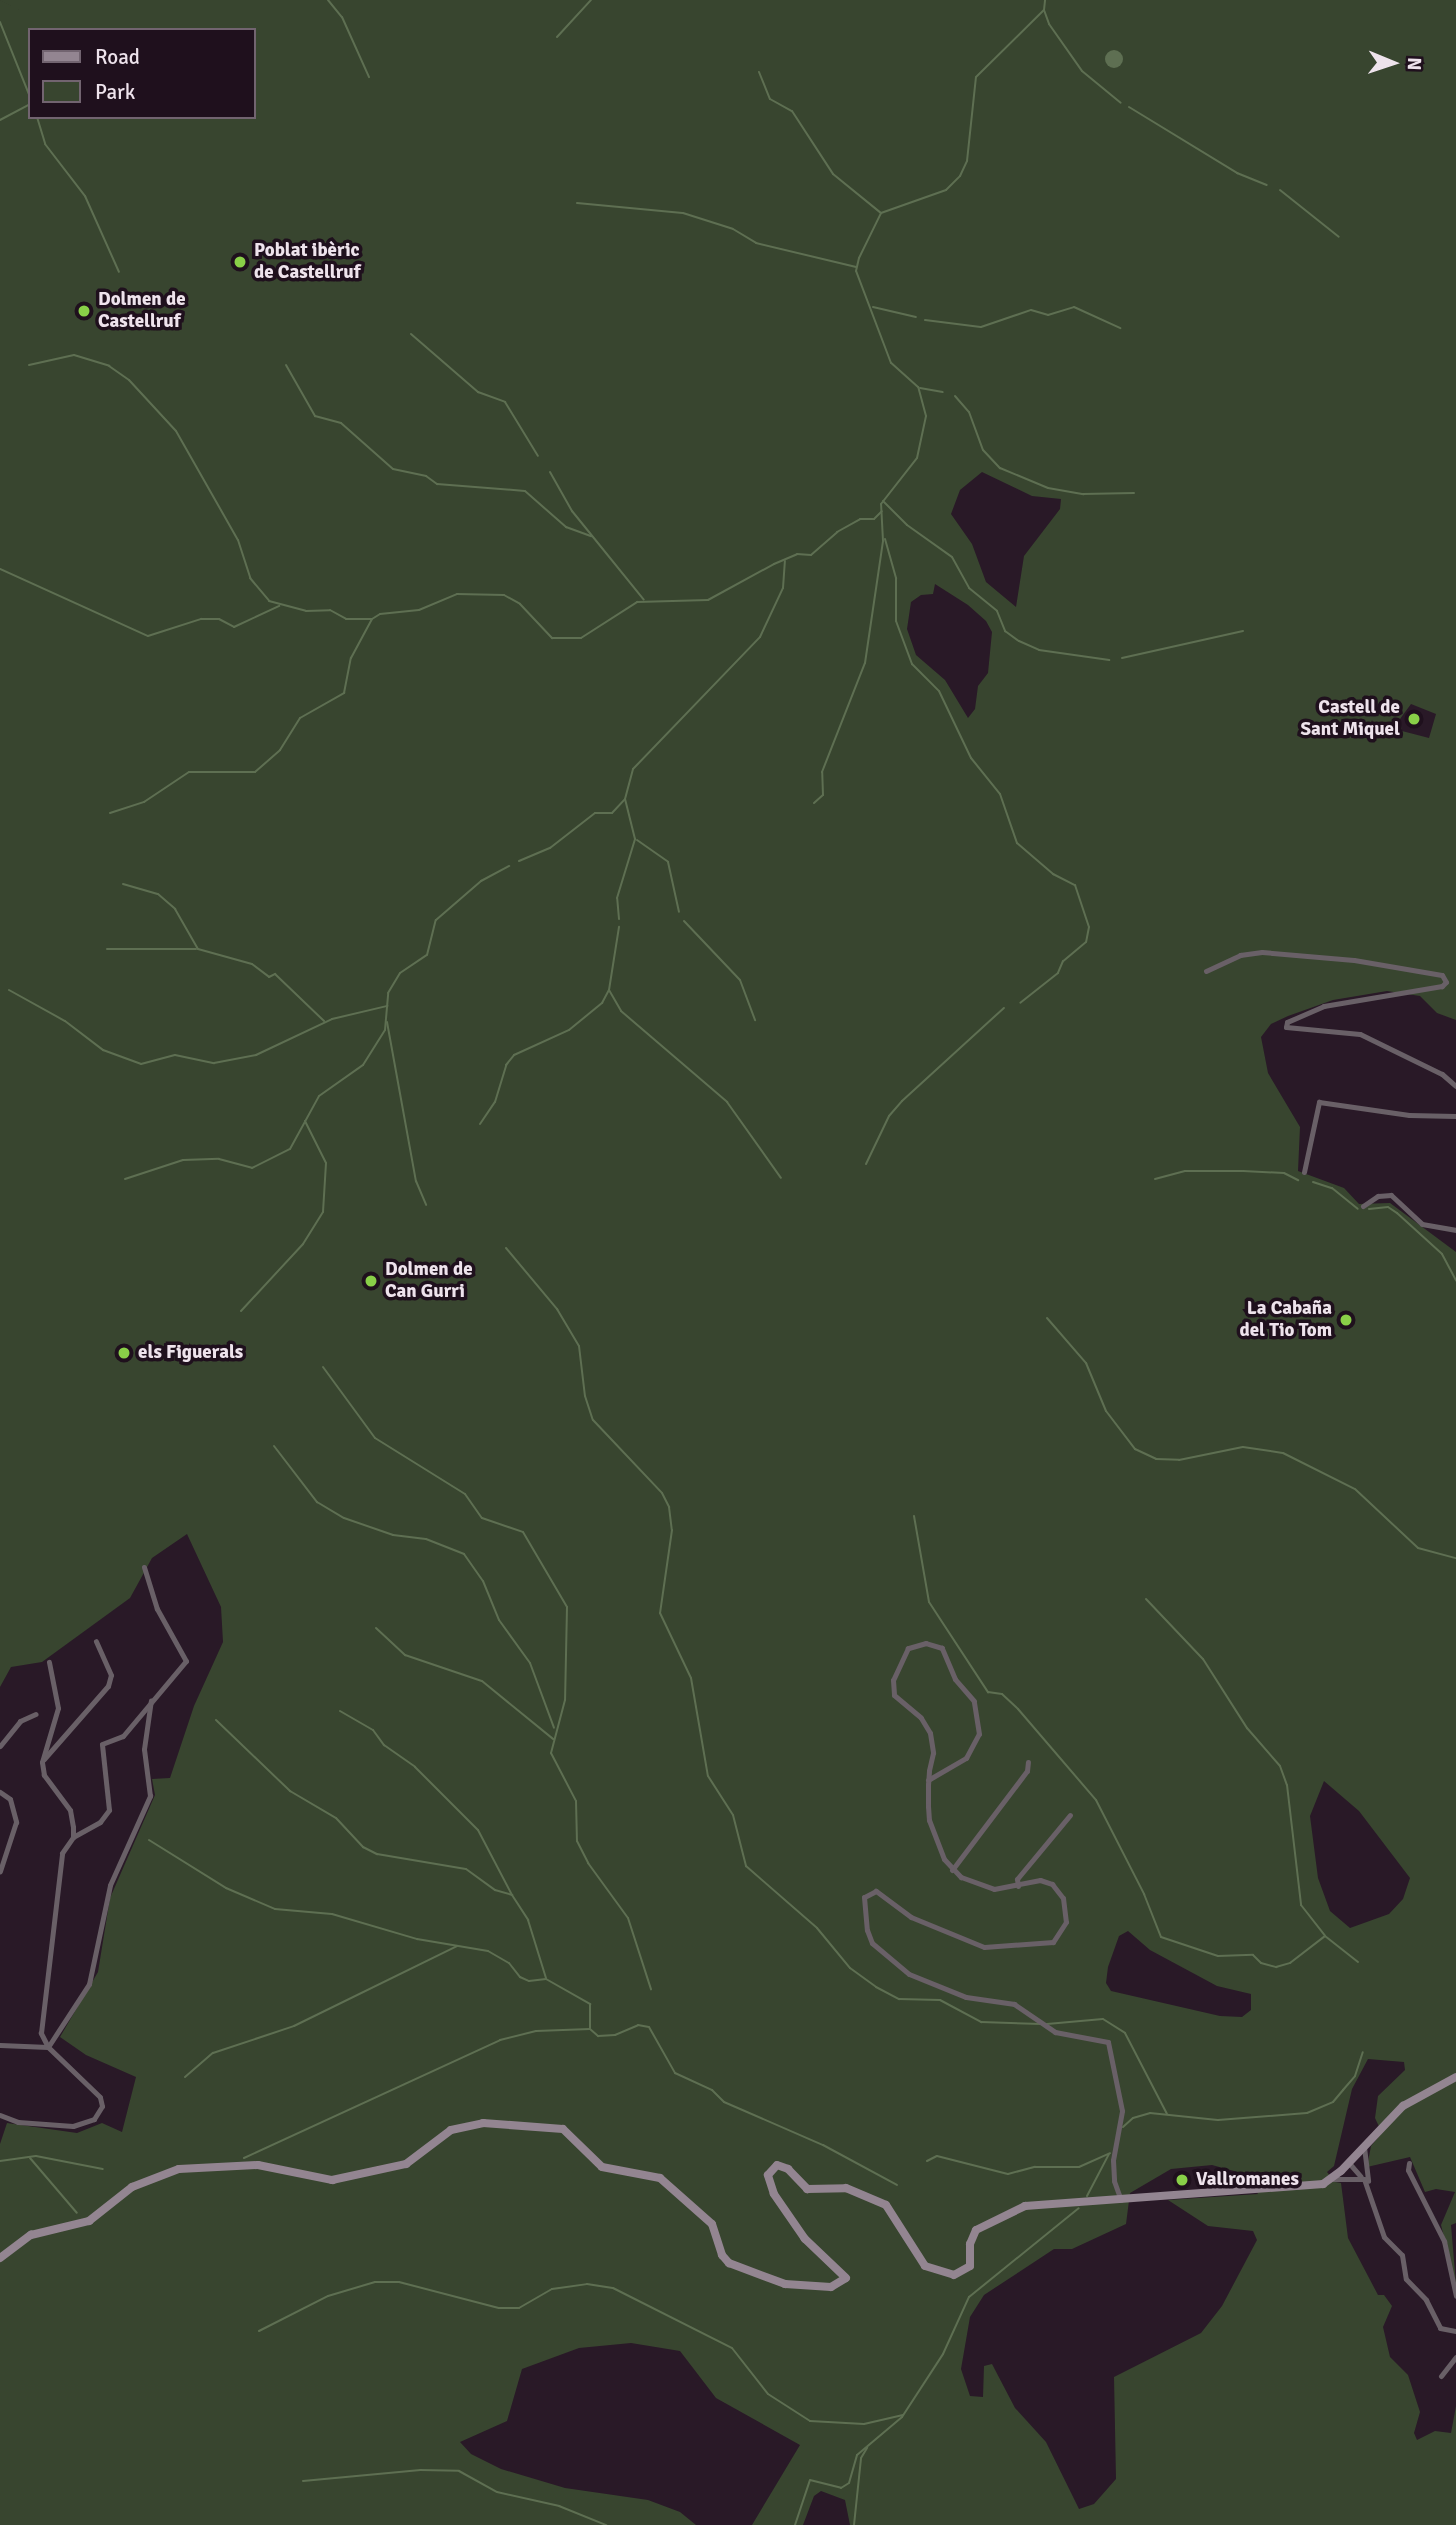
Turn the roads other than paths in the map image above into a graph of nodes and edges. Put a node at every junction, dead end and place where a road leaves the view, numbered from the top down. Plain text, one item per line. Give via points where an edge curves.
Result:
1 (1206, 971) dead end
2 (1456, 1086) edge
3 (1456, 1116) edge
4 (1304, 1172) dead end
5 (1363, 1206) dead end
6 (1456, 1230) edge
7 (144, 1567) dead end
8 (96, 1641) dead end
9 (49, 1661) dead end
10 (151, 1700) junction
11 (36, 1714) dead end
12 (0, 1746) edge
13 (41, 1762) junction
14 (1028, 1762) dead end
15 (928, 1780) junction
16 (0, 1792) edge
17 (1070, 1815) dead end
18 (72, 1837) junction
19 (952, 1870) junction
20 (0, 1871) edge
21 (1018, 1886) junction
22 (0, 2045) edge
23 (48, 2047) junction
24 (1456, 2077) edge
25 (0, 2115) edge
26 (1364, 2147) junction
27 (1364, 2161) junction
28 (1409, 2163) dead end
29 (1351, 2166) junction
30 (1332, 2179) junction
31 (1364, 2179) junction
32 (1369, 2188) junction
33 (1121, 2200) junction
34 (0, 2258) edge
35 (1456, 2296) edge
36 (1456, 2332) edge
37 (1456, 2357) edge
38 (1441, 2376) dead end

1 - 2 street via 1240,955 1262,951 1442,975 1446,982 1442,986 1324,1006 1287,1022 1286,1027 1360,1034 1442,1074
3 - 4 street via 1409,1115 1319,1102
5 - 6 street via 1378,1196 1391,1195 1422,1224
7 - 10 street via 157,1609 186,1657 180,1672
8 - 13 street via 111,1675 108,1686
9 - 13 street via 58,1708
10 - 18 street via 123,1736 102,1744 109,1811 100,1822
10 - 23 street via 144,1749 150,1796 110,1885 89,1984
11 - 12 street via 20,1721
13 - 18 street via 44,1775 70,1810
14 - 19 street via 1027,1771
15 - 15 street via 966,1758 979,1734 974,1701 955,1679 942,1648 926,1643 908,1648 893,1680 894,1695 921,1718 930,1733
15 - 19 street via 929,1820
16 - 20 street via 9,1799 16,1822
17 - 21 street via 1017,1879
18 - 23 street via 62,1853 54,1917 41,2033
19 - 21 street via 994,1889
21 - 33 street via 1046,1881 1061,1893 1066,1922 1053,1942 990,1948 971,1944 911,1917 876,1891 864,1897 867,1930 873,1943 909,1974 966,1997 1014,2004 1055,2032 1108,2042 1122,2111 1113,2160
22 - 23 street
23 - 25 street via 100,2097 100,2114 73,2126 18,2122
24 - 26 main road via 1403,2106
26 - 27 street
26 - 29 main road
27 - 29 street
27 - 32 street
28 - 35 street via 1408,2170 1444,2241
29 - 30 main road
29 - 31 street
30 - 31 street
30 - 33 main road via 1307,2187
31 - 32 street
32 - 36 street via 1382,2232 1402,2255 1406,2279 1426,2300 1440,2328
33 - 34 main road via 1017,2208 976,2230 968,2270 947,2275 930,2269 918,2257 897,2216 886,2205 846,2188 807,2189 788,2169 777,2165 768,2175 774,2194 813,2248 846,2274 845,2281 836,2286 798,2286 729,2263 712,2224 660,2178 602,2167 563,2129 477,2123 451,2130 406,2164 332,2180 258,2165 184,2167 139,2183 89,2221 31,2235
37 - 38 street

